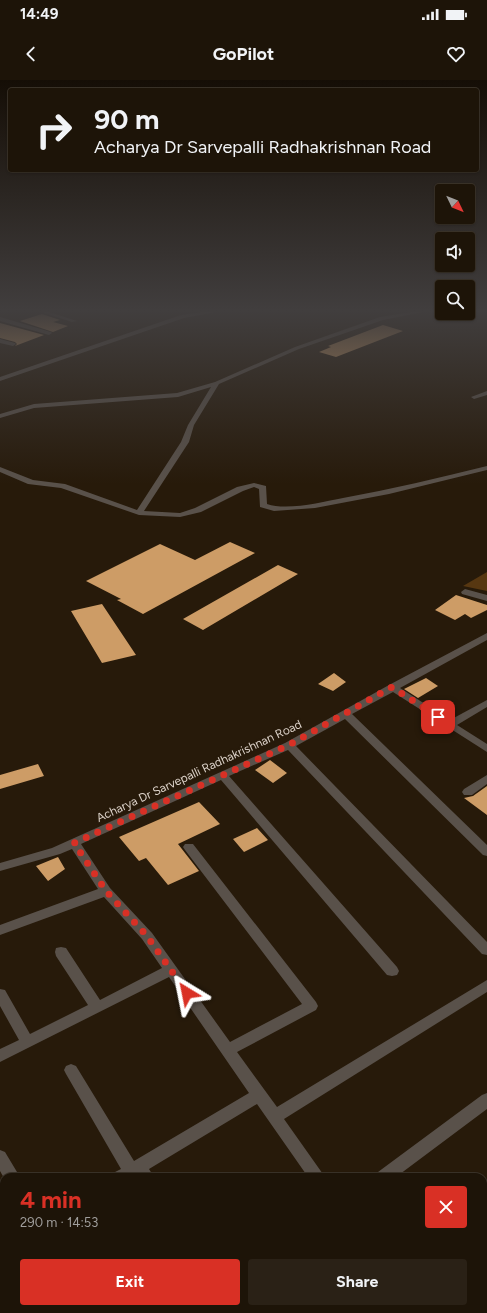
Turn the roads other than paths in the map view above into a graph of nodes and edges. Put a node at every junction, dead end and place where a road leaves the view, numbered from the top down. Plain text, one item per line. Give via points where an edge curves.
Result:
1 (27, 370) edge
2 (249, 370) edge
3 (0, 379) edge
4 (217, 383) junction
5 (487, 393) edge
6 (474, 397) dead end
7 (0, 416) edge
8 (487, 468) edge
9 (0, 469) edge
10 (139, 513) junction
11 (465, 592) dead end
12 (487, 598) edge
13 (487, 636) edge
14 (392, 687) junction
15 (487, 703) edge
16 (345, 713) junction
17 (450, 724) junction
18 (289, 745) junction
19 (487, 749) edge
20 (223, 776) junction
21 (487, 779) edge
22 (468, 792) dead end
23 (74, 843) junction
24 (190, 847) dead end
25 (487, 852) edge
26 (0, 868) edge
27 (106, 891) junction
28 (0, 930) edge
29 (487, 950) edge
30 (61, 952) dead end
31 (171, 970) junction
32 (392, 971) dead end
33 (487, 985) edge
34 (0, 994) edge
35 (97, 1007) junction
36 (27, 1042) junction
37 (227, 1051) junction
38 (0, 1056) edge
39 (71, 1070) dead end
40 (259, 1095) junction
41 (487, 1100) edge
42 (274, 1117) junction
43 (0, 1157) edge
44 (10, 1173) edge
45 (134, 1173) edge
46 (314, 1173) edge
47 (389, 1173) edge

1 - 3 street
2 - 4 street
4 - 7 street via 170,397 34,406
4 - 10 street via 191,425 185,442
5 - 6 street
8 - 10 street via 389,492 315,506 274,509 264,505 263,488 254,485 240,489 198,510 180,515
9 - 10 street via 31,482 62,486
11 - 12 street
13 - 14 street, Acharya Dr Sarvepalli Radhakrishnan Road
14 - 16 street, Acharya Dr Sarvepalli Radhakrishnan Road
14 - 17 street
15 - 17 street
16 - 18 street, Acharya Dr Sarvepalli Radhakrishnan Road
16 - 25 street
17 - 19 street
18 - 20 street, Acharya Dr Sarvepalli Radhakrishnan Road
18 - 29 street
20 - 23 street, Acharya Dr Sarvepalli Radhakrishnan Road
20 - 32 street
21 - 22 street
23 - 26 street, Acharya Dr Sarvepalli Radhakrishnan Road
23 - 27 street
24 - 37 street via 311,1006
27 - 28 street
27 - 31 street via 147,936
30 - 35 street
31 - 35 street
31 - 37 street
33 - 42 street
34 - 36 street
35 - 36 street
36 - 38 street
37 - 40 street
39 - 45 street
40 - 42 street
40 - 45 street
41 - 47 street
42 - 46 street
43 - 44 street

